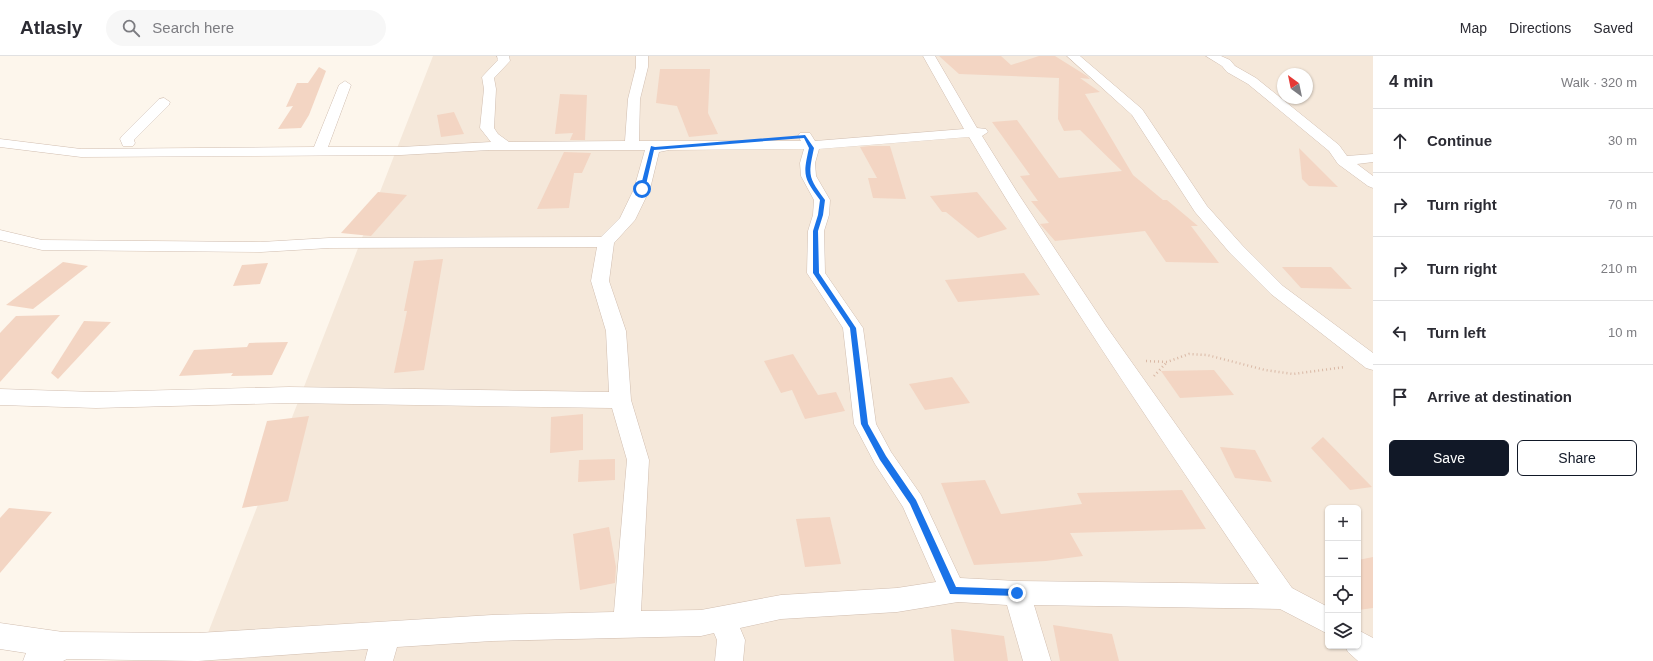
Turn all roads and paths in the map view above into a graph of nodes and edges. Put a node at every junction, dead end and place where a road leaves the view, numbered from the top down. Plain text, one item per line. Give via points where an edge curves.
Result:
1 (503, 56) edge
2 (642, 56) edge
3 (929, 56) edge
4 (1073, 56) edge
5 (1212, 56) edge
6 (345, 85) dead end
7 (164, 102) dead end
8 (974, 128) junction
9 (0, 130) edge
10 (805, 136) junction
11 (502, 142) junction
12 (632, 142) junction
13 (0, 143) edge
14 (128, 143) junction
15 (659, 147) junction
16 (318, 152) junction
17 (1373, 158) edge
18 (1343, 161) junction
19 (1373, 183) edge
20 (0, 235) edge
21 (606, 242) junction
22 (1143, 361) dead end
23 (1373, 363) edge
24 (1350, 366) dead end
25 (0, 397) edge
26 (620, 400) junction
27 (953, 591) junction
28 (1017, 593) junction
29 (1284, 597) junction
30 (721, 619) junction
31 (1325, 619) edge
32 (624, 624) junction
33 (0, 636) edge
34 (63, 645) junction
35 (1361, 646) edge
36 (382, 648) edge
37 (1373, 656) edge
38 (37, 661) edge
39 (729, 661) edge
40 (1037, 661) edge

1 - 11 street via 504,61 488,77 490,89 487,128 493,137
2 - 12 street via 642,67 634,99
3 - 8 street
4 - 23 street via 1137,112 1201,209 1236,249 1277,290
5 - 18 street via 1252,80 1334,148
6 - 16 street
7 - 14 street via 127,139
8 - 10 street
8 - 15 street via 812,145
8 - 29 street via 1084,311
9 - 14 street via 70,141
10 - 15 street
10 - 27 street via 812,148 806,170 810,183 822,200 816,231 816,273 853,328 864,424 913,502
11 - 12 street
11 - 14 street via 361,142 272,146
12 - 15 street
13 - 16 street via 81,152
15 - 16 street via 489,146
15 - 21 street via 626,220
17 - 18 street
18 - 19 street
20 - 21 street via 42,245 261,247 329,243
21 - 26 street via 600,281 616,331
22 - 24 path via 1167,362 1189,354 1207,355 1292,374
25 - 26 street via 96,400 289,395
26 - 32 street via 638,460 629,606
27 - 28 street
27 - 30 street via 897,600 781,606
28 - 29 street
28 - 40 street
29 - 31 street
30 - 32 street via 701,623
30 - 39 street via 730,640
32 - 36 street via 492,628
33 - 34 street
34 - 36 street
34 - 38 street
35 - 37 street

